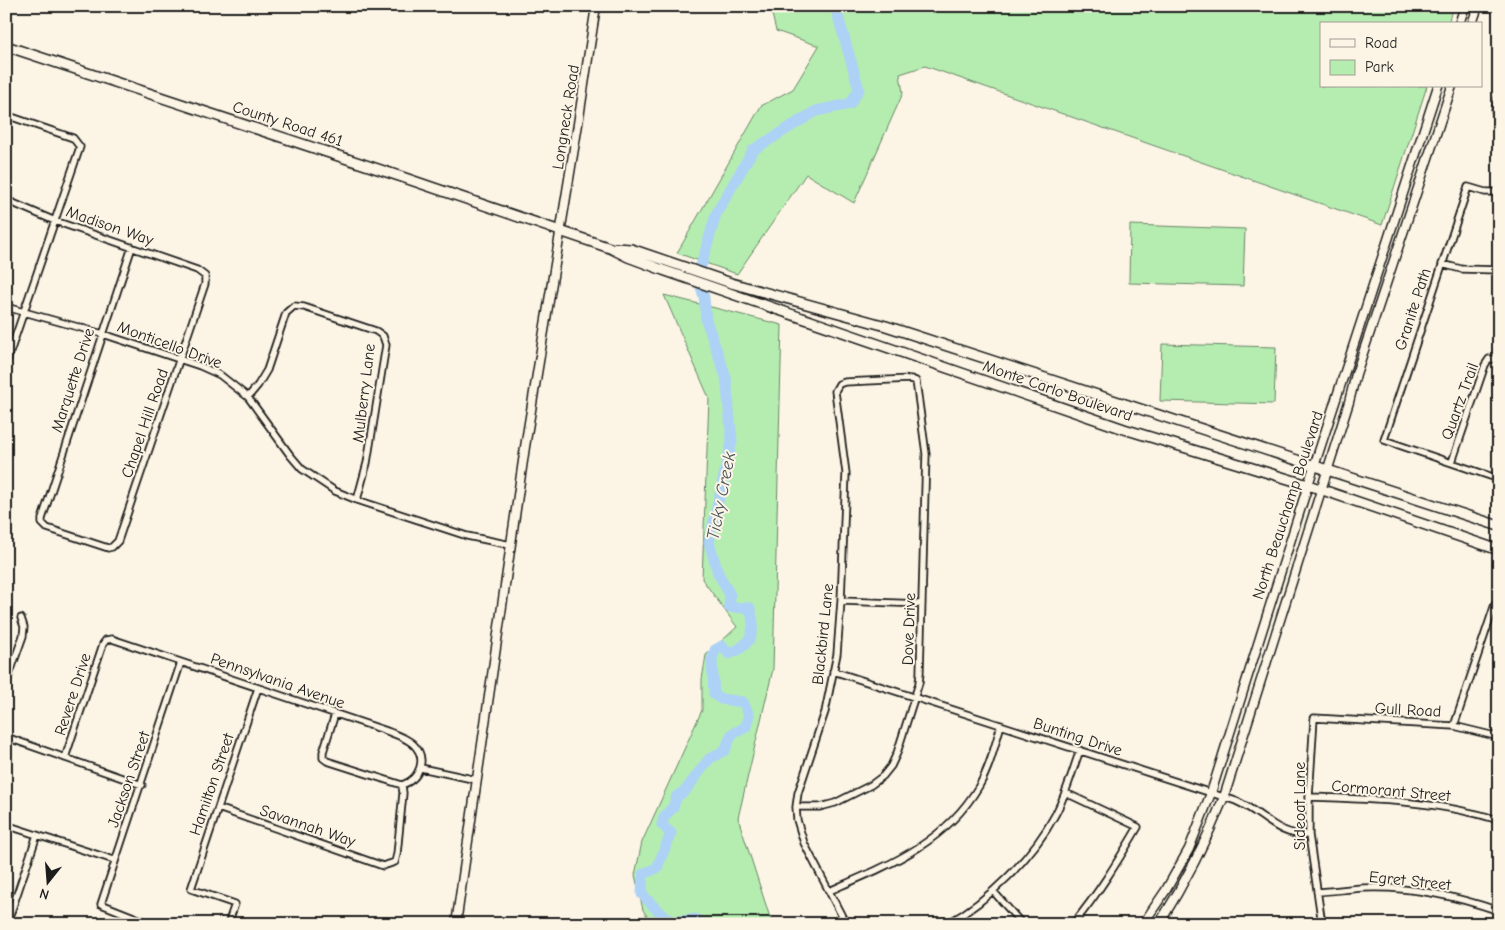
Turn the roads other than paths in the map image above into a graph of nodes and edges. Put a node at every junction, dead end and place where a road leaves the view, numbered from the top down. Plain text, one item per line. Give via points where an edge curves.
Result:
1 (596, 6) edge
2 (1464, 6) edge
3 (1478, 6) edge
4 (1460, 22) edge
5 (1473, 22) edge
6 (6, 46) edge
7 (1437, 88) edge
8 (1451, 88) edge
9 (1499, 94) edge
10 (6, 115) edge
11 (1498, 117) edge
12 (1499, 192) edge
13 (6, 200) edge
14 (55, 221) junction
15 (560, 231) junction
16 (132, 247) junction
17 (610, 248) junction
18 (1442, 264) junction
19 (1499, 270) edge
20 (204, 276) joint
21 (729, 287) junction
22 (6, 307) edge
23 (24, 312) junction
24 (102, 334) junction
25 (180, 359) junction
26 (1499, 359) edge
27 (6, 364) edge
28 (835, 391) joint
29 (248, 397) junction
30 (1452, 462) junction
31 (1314, 466) junction
32 (1327, 470) junction
33 (1499, 479) edge
34 (1308, 485) junction
35 (1321, 490) junction
36 (357, 500) junction
37 (1499, 526) edge
38 (511, 545) junction
39 (112, 547) joint
40 (1499, 550) edge
41 (841, 601) junction
42 (922, 604) junction
43 (1497, 605) edge
44 (21, 618) dead end
45 (106, 640) joint
46 (182, 662) junction
47 (833, 671) junction
48 (6, 684) edge
49 (258, 688) junction
50 (914, 697) junction
51 (335, 714) junction
52 (1314, 718) joint
53 (1001, 725) junction
54 (1454, 726) junction
55 (6, 737) edge
56 (1499, 737) edge
57 (1080, 750) junction
58 (65, 758) junction
59 (421, 768) junction
60 (477, 780) junction
61 (142, 785) junction
62 (402, 785) junction
63 (1066, 793) junction
64 (1211, 793) junction
65 (1224, 797) junction
66 (1310, 797) junction
67 (796, 807) junction
68 (218, 808) junction
69 (1499, 820) edge
70 (6, 825) edge
71 (37, 834) junction
72 (1309, 835) junction
73 (114, 860) junction
74 (829, 891) junction
75 (993, 891) junction
76 (1317, 892) junction
77 (1499, 911) edge
78 (143, 922) edge
79 (7, 924) edge
80 (228, 924) edge
81 (456, 924) edge
82 (846, 924) edge
83 (947, 924) edge
84 (1022, 924) edge
85 (1073, 924) edge
86 (1143, 924) edge
87 (1159, 924) edge
88 (1322, 924) edge

1 - 15 street, Longneck Road
2 - 4 street
3 - 5 street
6 - 15 main road, County Road 461
7 - 31 street, North Beauchamp Boulevard
8 - 32 street, North Beauchamp Boulevard
9 - 11 street via 1495,110
10 - 14 street via 74,138 78,143 79,150
12 - 18 street, Granite Path via 1468,187
13 - 14 street, Madison Way
14 - 16 street, Madison Way
14 - 23 street
15 - 17 main road, Monte Carlo Boulevard
15 - 38 street, Longneck Road
16 - 20 street, Madison Way via 197,270
16 - 24 street, Marquette Drive
17 - 21 main road, Monte Carlo Boulevard via 662,270
17 - 21 main road, Monte Carlo Boulevard via 632,250 664,260
18 - 19 street via 1461,270
18 - 30 street, Granite Path via 1384,440
20 - 25 street, Chapel Hill Road via 205,284
21 - 31 main road, Monte Carlo Boulevard via 886,326
21 - 34 main road, Monte Carlo Boulevard via 1124,429
22 - 23 street, Monticello Drive
23 - 24 street, Monticello Drive
23 - 27 street
24 - 25 street, Monticello Drive
24 - 39 street, Marquette Drive via 42,514 42,523 48,528
25 - 29 street, Monticello Drive via 220,375
25 - 39 street, Chapel Hill Road via 118,541
26 - 30 street, Quartz Trail via 1489,359 1485,365
28 - 41 street, Blackbird Lane via 846,473
28 - 42 street, Dove Drive via 839,384 845,382 905,378 916,381 926,454
29 - 36 street, Monticello Drive via 302,469 335,491
29 - 36 street, Mulberry Lane via 262,379 286,313 294,306 376,331 383,336 386,345 368,463
30 - 33 street
31 - 32 main road, Monte Carlo Boulevard
31 - 34 street, North Beauchamp Boulevard
32 - 35 street, North Beauchamp Boulevard
32 - 37 main road, Monte Carlo Boulevard
34 - 35 main road, Monte Carlo Boulevard
34 - 64 street, North Beauchamp Boulevard
35 - 40 main road, Monte Carlo Boulevard
35 - 65 street, North Beauchamp Boulevard
36 - 38 street, Monticello Drive via 467,536
38 - 60 street, Longneck Road
41 - 42 street
41 - 47 street, Blackbird Lane
42 - 50 street, Dove Drive via 920,673
43 - 54 street
44 - 48 street via 23,636
45 - 46 street, Pennsylvania Avenue via 112,639
45 - 58 street, Revere Drive
46 - 49 street, Pennsylvania Avenue
46 - 61 street, Jackson Street
47 - 50 street, Bunting Drive
47 - 67 street, Blackbird Lane via 825,712
49 - 51 street, Pennsylvania Avenue
49 - 68 street, Hamilton Street
50 - 53 street, Bunting Drive
50 - 67 street, Dove Drive via 897,753 883,776 835,803
51 - 59 street, Pennsylvania Avenue via 412,743 420,755
51 - 62 street via 323,758
52 - 54 street, Gull Road
52 - 66 street, Sideoat Lane
53 - 57 street, Bunting Drive
53 - 74 street via 979,786 952,821 912,853
54 - 56 street, Gull Road
55 - 58 street
57 - 63 street
57 - 64 street, Bunting Drive
58 - 61 street
59 - 60 street
59 - 62 street via 413,780
60 - 81 street, Longneck Road
61 - 73 street, Jackson Street
62 - 68 street, Savannah Way via 397,854 395,862 383,866
63 - 75 street via 1039,840 1019,866
63 - 85 street via 1138,827 1113,870
64 - 65 street, Bunting Drive
64 - 86 street, North Beauchamp Boulevard via 1189,849
65 - 72 street, Bunting Drive via 1249,807 1289,834
65 - 87 street, North Beauchamp Boulevard via 1199,855
66 - 69 street, Cormorant Street via 1437,805
66 - 72 street, Sideoat Lane
67 - 74 street, Blackbird Lane via 804,843
68 - 80 street, Hamilton Street via 191,889 235,904
70 - 71 street
71 - 73 street
71 - 79 street
72 - 76 street, Sideoat Lane
73 - 78 street, Jackson Street via 101,904
74 - 82 street, Blackbird Lane
75 - 83 street
75 - 84 street
76 - 77 street, Egret Street via 1364,888 1436,893
76 - 88 street, Sideoat Lane

